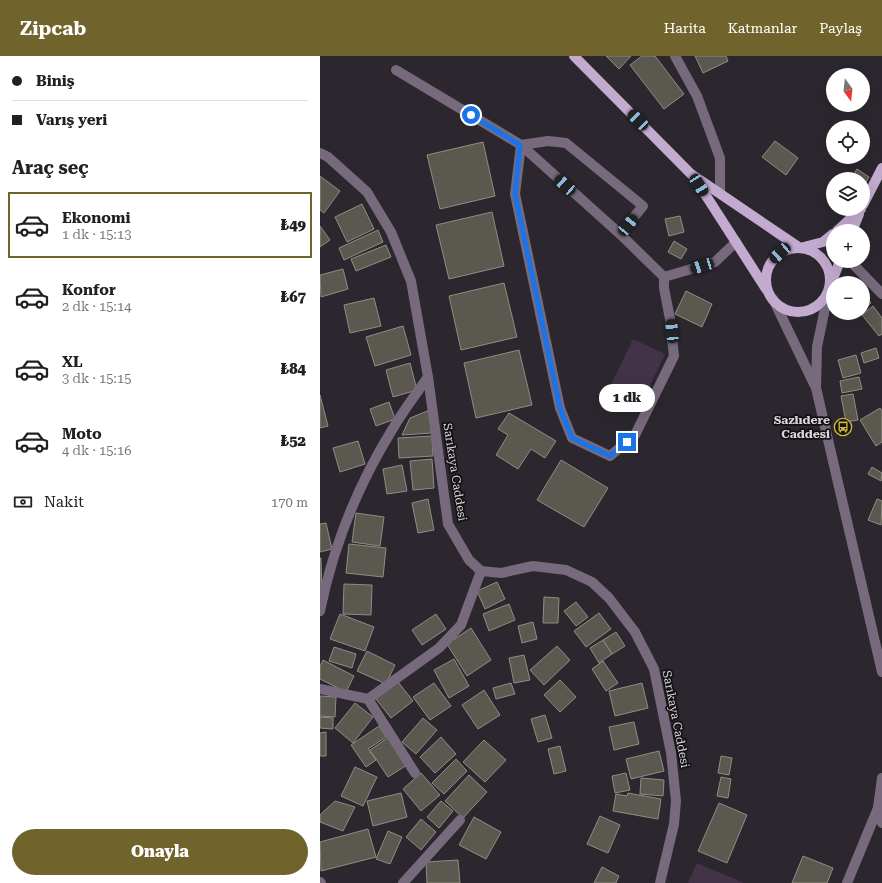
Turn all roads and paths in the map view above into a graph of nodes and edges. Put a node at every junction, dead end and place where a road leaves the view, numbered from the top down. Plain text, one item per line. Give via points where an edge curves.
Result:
1 (574, 56) edge
2 (675, 56) edge
3 (396, 70) dead end
4 (520, 145) junction
5 (320, 153) edge
6 (882, 168) edge
7 (692, 174) junction
8 (870, 191) edge
9 (720, 193) junction
10 (853, 216) edge
11 (845, 224) edge
12 (620, 234) junction
13 (826, 240) edge
14 (736, 242) junction
15 (800, 248) junction
16 (857, 268) edge
17 (829, 276) edge
18 (664, 278) junction
19 (826, 294) edge
20 (882, 294) edge
21 (773, 299) junction
22 (826, 304) edge
23 (428, 376) junction
24 (816, 388) junction
25 (481, 571) junction
26 (320, 611) edge
27 (882, 672) edge
28 (320, 689) edge
29 (368, 699) junction
30 (415, 773) dead end
31 (882, 778) edge
32 (878, 808) junction
33 (460, 820) dead end
34 (882, 823) edge
35 (403, 883) edge
36 (660, 883) edge
37 (847, 883) edge

1 - 7 main road
2 - 9 street via 697,96 720,158
3 - 4 street
4 - 12 street
4 - 12 street via 548,141 566,142 643,206
4 - 18 street via 515,194 560,408 572,438 610,456 635,435 674,356
5 - 23 street, Sarıkaya Caddesi via 328,157 367,192 391,232 411,281
6 - 8 main road
7 - 9 main road
7 - 14 main road
9 - 15 main road
10 - 11 main road
12 - 18 street
13 - 15 main road
14 - 18 street via 715,262
14 - 21 main road
15 - 17 main road via 814,252 825,261
15 - 21 main road via 780,253 773,260 768,270 767,285
16 - 20 street
19 - 21 main road via 817,305 808,310 789,310
21 - 24 street
22 - 24 street via 817,347
23 - 25 street, Sarıkaya Caddesi via 448,524 469,560
23 - 26 street via 392,430 355,500 326,582
24 - 27 street
25 - 29 street via 461,625 439,648
25 - 36 street, Sarıkaya Caddesi via 501,573 533,566 566,570 592,582 609,598 635,632 654,669 671,753 676,801 674,824
28 - 29 street
29 - 30 street
31 - 32 street
32 - 34 street
32 - 37 street
33 - 35 street

